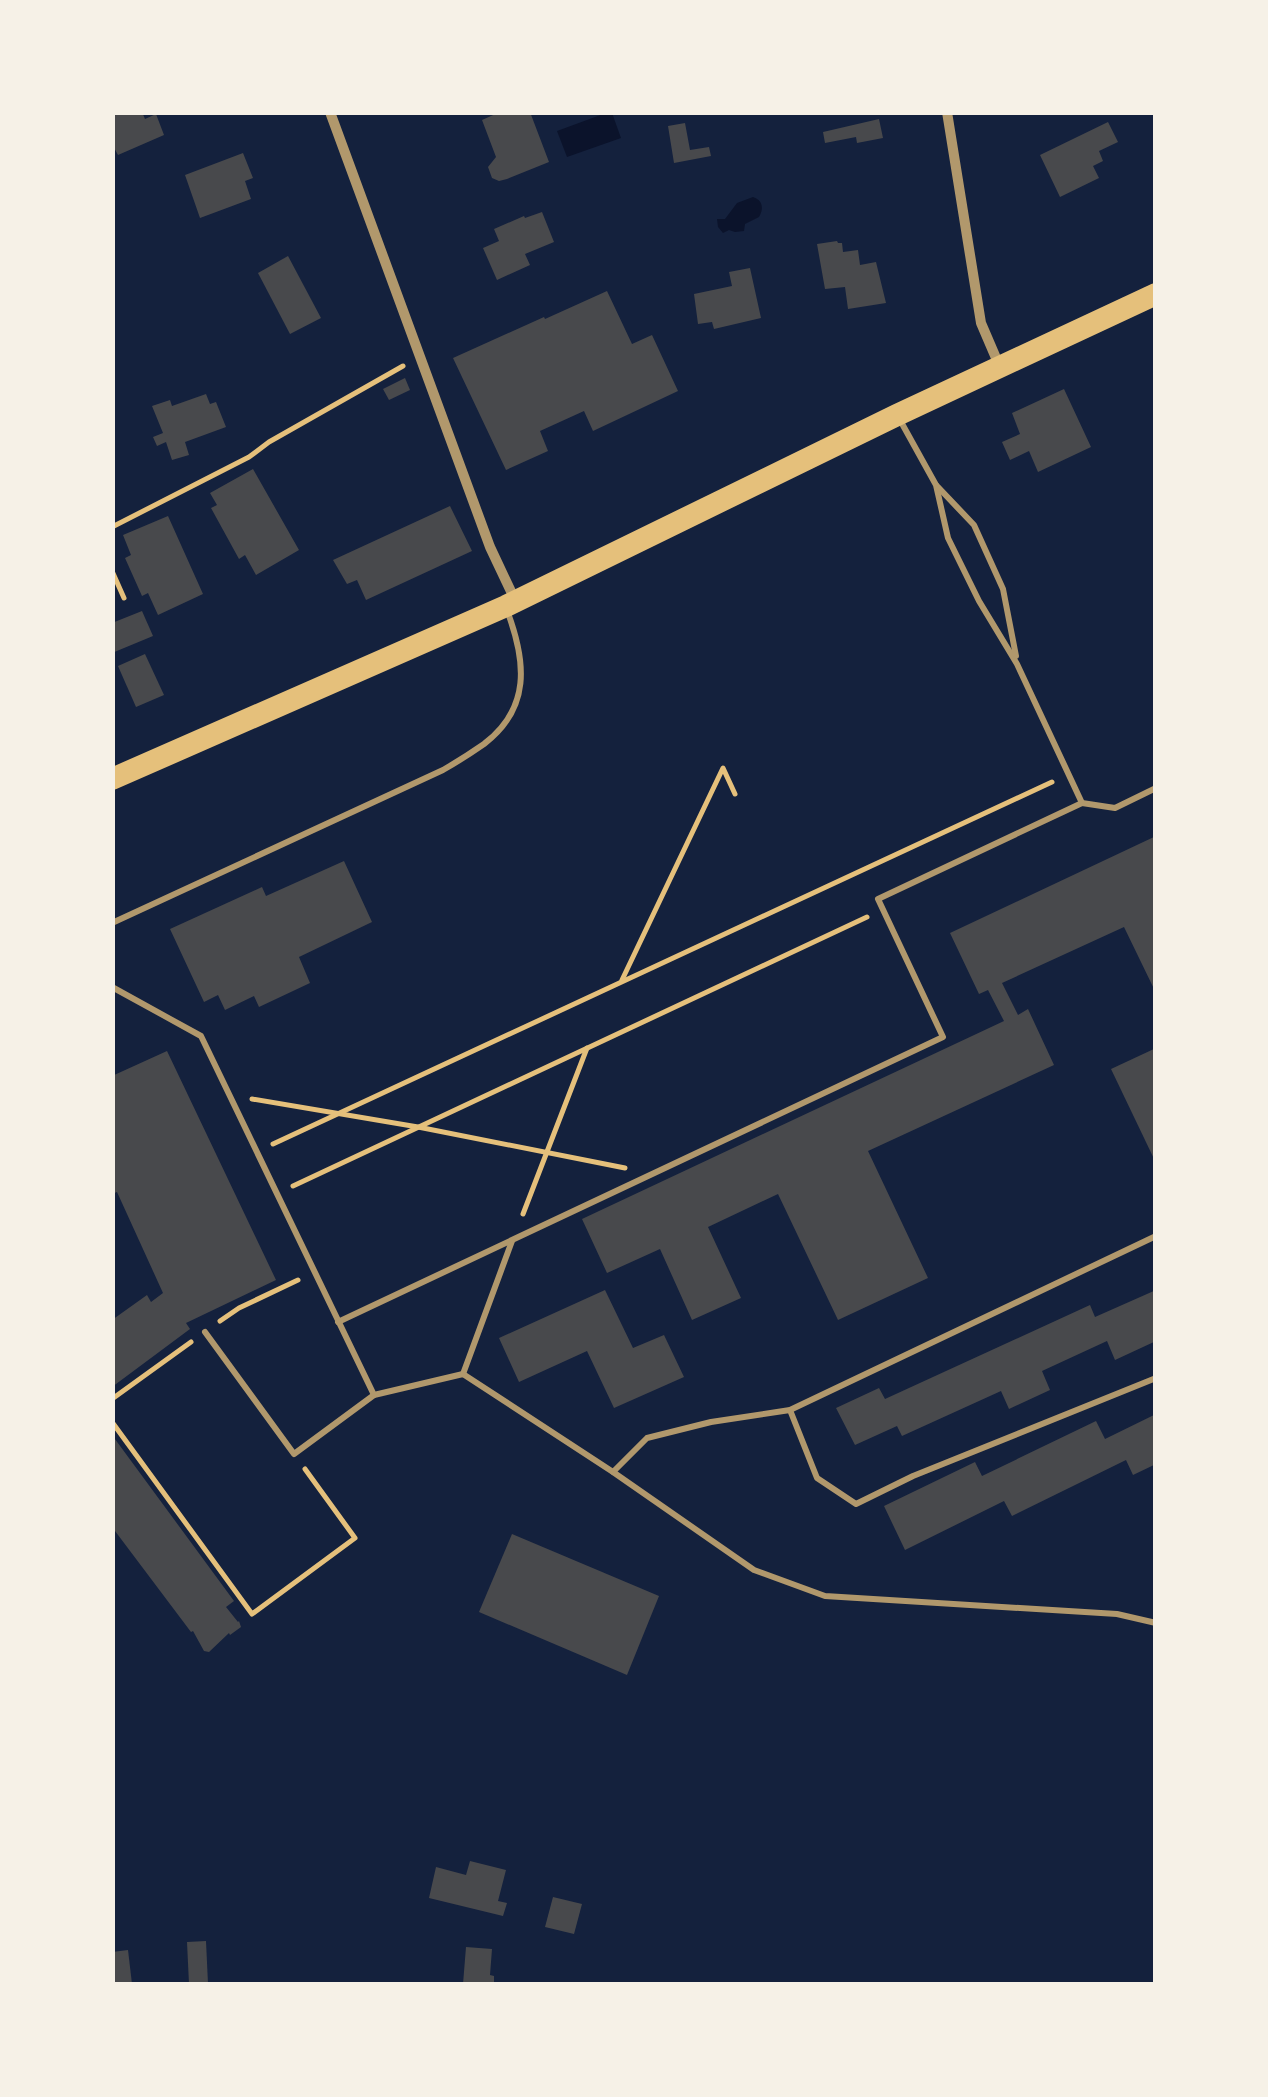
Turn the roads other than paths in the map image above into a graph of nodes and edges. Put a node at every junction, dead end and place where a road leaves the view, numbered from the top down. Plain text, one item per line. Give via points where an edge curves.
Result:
1 (330, 112) edge
2 (947, 112) edge
3 (1156, 294) edge
4 (999, 366) junction
5 (897, 415) junction
6 (936, 486) junction
7 (511, 603) junction
8 (1017, 664) junction
9 (112, 779) edge
10 (1156, 788) edge
11 (1082, 803) junction
12 (112, 923) edge
13 (112, 987) edge
14 (1156, 1236) edge
15 (512, 1240) junction
16 (338, 1322) junction
17 (205, 1332) road end
18 (463, 1374) junction
19 (1156, 1378) edge
20 (374, 1395) junction
21 (790, 1410) junction
22 (613, 1472) junction
23 (1156, 1623) edge

1 - 7 street
2 - 4 street via 981,323
3 - 4 main road
4 - 5 main road
5 - 6 lane
5 - 7 main road
6 - 8 lane via 948,538
6 - 8 lane via 974,525 1003,588
7 - 9 main road
7 - 12 lane via 523,678 512,712 488,742 444,770
8 - 11 lane
10 - 11 lane via 1116,808
11 - 15 lane via 878,899 944,1037
13 - 16 lane via 202,1036
14 - 21 lane
15 - 16 lane
15 - 18 lane
16 - 20 lane
17 - 20 lane via 294,1454
18 - 20 lane
18 - 22 lane
19 - 21 lane via 856,1504 817,1478
21 - 22 lane via 647,1438
22 - 23 lane via 754,1570 825,1596 1116,1614

